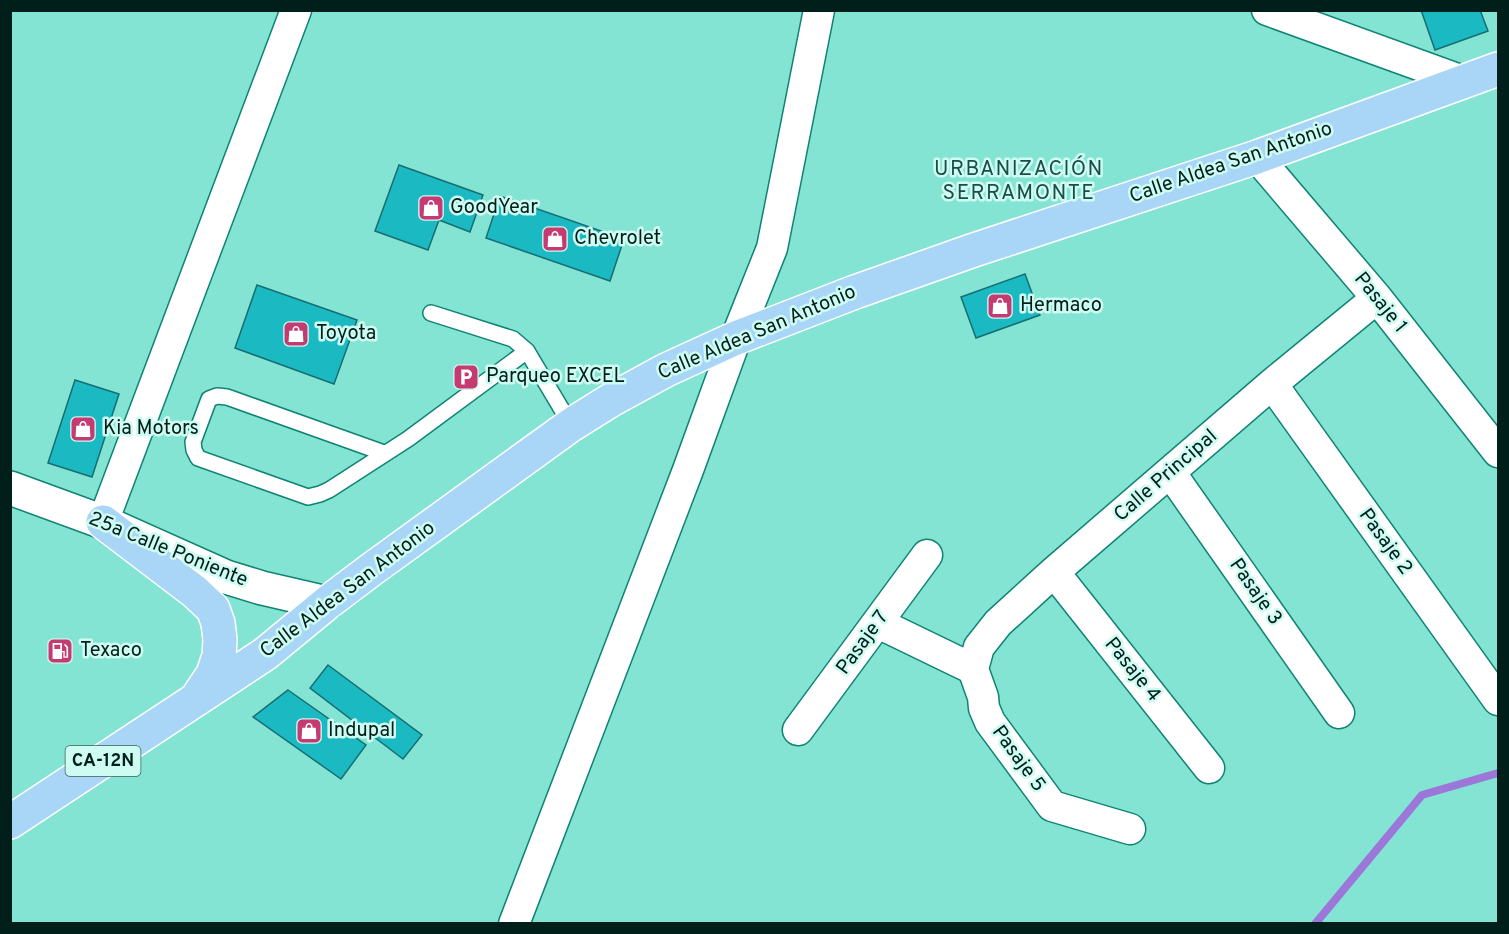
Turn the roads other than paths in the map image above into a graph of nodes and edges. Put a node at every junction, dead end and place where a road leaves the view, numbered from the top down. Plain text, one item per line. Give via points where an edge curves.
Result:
1 (296, 10) edge
2 (819, 10) edge
3 (1267, 10) edge
4 (1498, 69) edge
5 (1463, 81) junction
6 (1257, 157) junction
7 (1377, 298) junction
8 (431, 313) dead end
9 (736, 338) junction
10 (527, 351) junction
11 (1272, 384) junction
12 (571, 425) junction
13 (1498, 452) edge
14 (384, 453) junction
15 (1170, 472) junction
16 (10, 488) edge
17 (103, 522) junction
18 (927, 555) dead end
19 (1054, 572) junction
20 (327, 603) junction
21 (878, 623) junction
22 (974, 669) junction
23 (195, 700) junction
24 (1498, 700) edge
25 (1339, 713) dead end
26 (798, 730) dead end
27 (1209, 768) dead end
28 (10, 822) edge
29 (1130, 829) dead end
30 (514, 924) edge

1 - 17 street
2 - 9 street via 772,248
3 - 5 street
4 - 5 main road, Calle Aldea San Antonio
5 - 6 main road, Calle Aldea San Antonio
6 - 7 street, Pasaje 1
6 - 9 main road, Calle Aldea San Antonio via 974,250
7 - 11 street, Calle Principal
7 - 13 street, Pasaje 1
8 - 10 lane via 513,339
9 - 12 main road, Calle Aldea San Antonio via 666,370
9 - 30 street
10 - 12 lane
10 - 14 lane
11 - 15 street, Calle Principal
11 - 24 street, Pasaje 2
12 - 20 main road, Calle Aldea San Antonio
14 - 14 lane via 218,396 210,399 193,442 198,458 308,497 329,490
15 - 19 street, Calle Principal
15 - 25 street, Pasaje 3
16 - 17 street, 25a Calle Poniente
17 - 20 street, 25a Calle Poniente via 226,577
17 - 23 main road via 213,609 218,623 219,656 213,674
18 - 21 street, Pasaje 7
19 - 22 street, Calle Principal via 998,623 979,647
19 - 27 street, Pasaje 4
20 - 23 main road, Calle Aldea San Antonio via 265,654
21 - 22 street
21 - 26 street, Pasaje 7
22 - 29 street, Pasaje 5 via 990,722 1052,806
23 - 28 main road, Calle Aldea San Antonio / CA-12N

